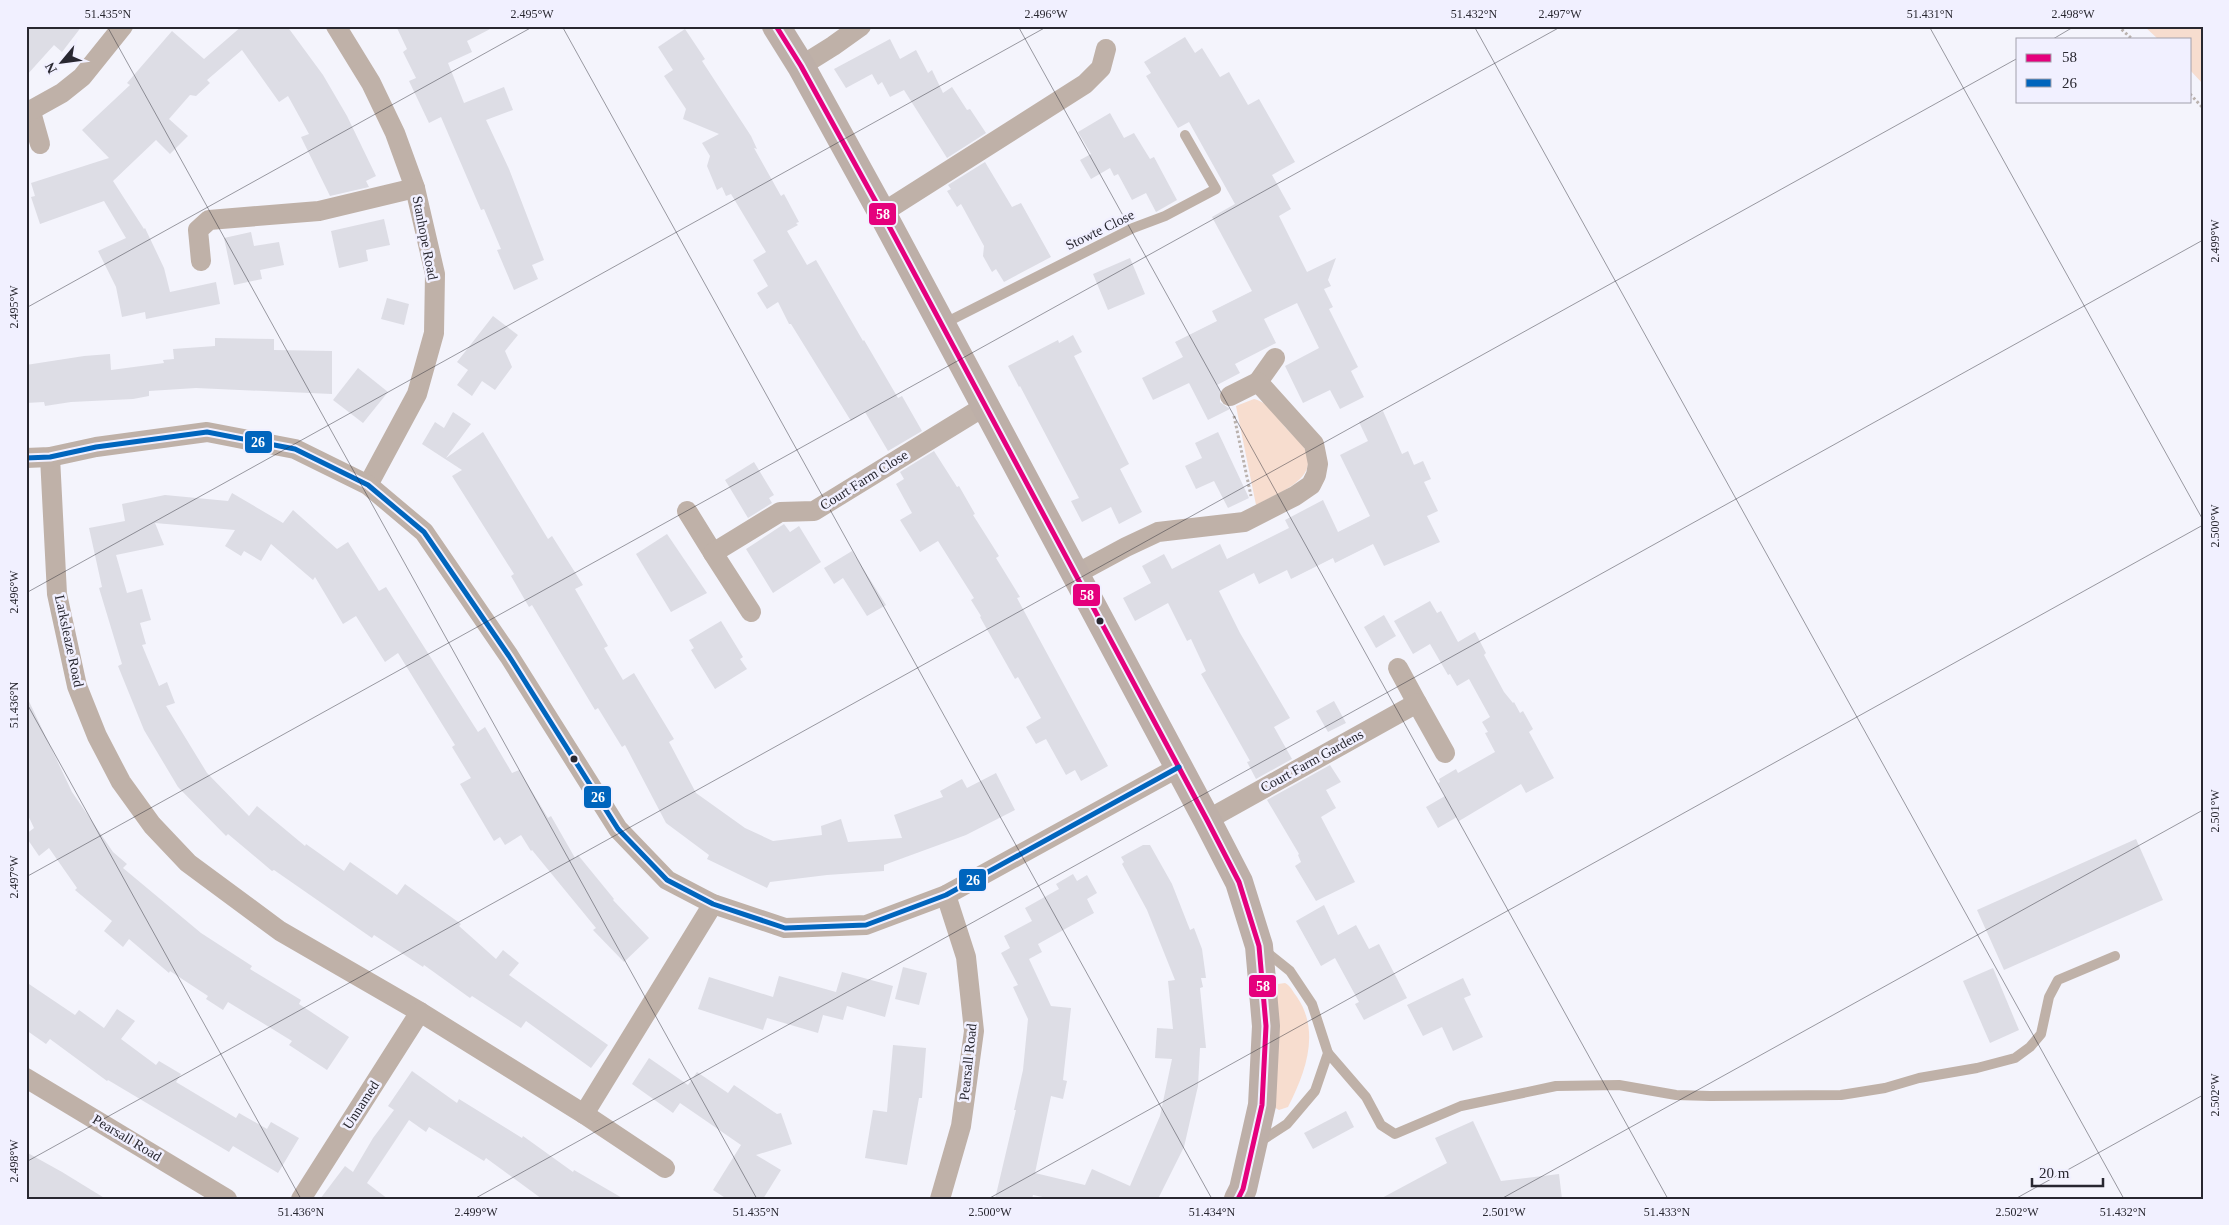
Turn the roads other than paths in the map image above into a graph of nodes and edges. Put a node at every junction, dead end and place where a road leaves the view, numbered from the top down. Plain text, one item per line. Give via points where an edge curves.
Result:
1 (122, 26) edge
2 (336, 26) edge
3 (776, 26) edge
4 (861, 26) edge
5 (1106, 49) dead end
6 (801, 66) junction
7 (28, 113) edge
8 (1185, 135) dead end
9 (40, 144) dead end
10 (415, 188) junction
11 (882, 213) junction
12 (201, 261) dead end
13 (942, 325) junction
14 (1275, 358) dead end
15 (1258, 382) junction
16 (1230, 396) road end
17 (985, 406) junction
18 (50, 457) junction
19 (26, 458) edge
20 (368, 484) junction
21 (687, 511) dead end
22 (714, 553) junction
23 (1076, 574) junction
24 (751, 612) dead end
25 (1398, 668) dead end
26 (1417, 703) junction
27 (1445, 753) dead end
28 (1179, 767) junction
29 (1208, 820) junction
30 (946, 895) junction
31 (713, 904) junction
32 (1259, 946) junction
33 (2115, 956) dead end
34 (420, 1012) junction
35 (1328, 1053) junction
36 (26, 1078) edge
37 (584, 1114) junction
38 (1253, 1147) junction
39 (664, 1168) dead end
40 (227, 1199) edge
41 (301, 1199) edge
42 (940, 1199) edge
43 (1238, 1199) edge

1 - 7 street via 82,78
2 - 10 street, Stanhope Road via 395,133
3 - 6 street
4 - 6 street
5 - 11 street via 1101,68 1085,84
6 - 11 street
7 - 9 street
8 - 13 lane, Stowte Close via 1216,189
10 - 12 street via 319,211 209,220 198,230
10 - 20 street, Stanhope Road via 435,274 434,333 417,394
11 - 13 street
13 - 17 street
14 - 15 street
15 - 16 street
15 - 23 street via 1314,444 1318,464 1311,485 1244,522 1158,532
17 - 22 street, Court Farm Close via 814,511 780,512
17 - 23 street
18 - 19 street
18 - 20 street via 96,447 207,432 295,449
18 - 34 street, Larksleaze Road via 58,594 66,640 77,686 97,736 121,782 152,825 188,863 280,931
20 - 31 street via 424,532 509,656 618,829 667,880
21 - 22 street
22 - 24 street
23 - 28 street
25 - 26 street
26 - 27 street
26 - 29 street, Court Farm Gardens
28 - 29 street
28 - 30 street
29 - 32 street via 1239,882
30 - 31 street via 866,925 784,928
30 - 42 street, Pearsall Road via 966,957 974,1031 961,1126
31 - 37 street
32 - 35 lane via 1290,971 1312,1004
32 - 38 street via 1266,1026 1262,1105
33 - 35 lane via 2058,980 2049,998 2041,1034 2015,1058 1841,1096 1676,1095 1619,1085 1556,1086 1461,1106 1395,1134 1381,1125 1366,1097
34 - 37 street, Larksleaze Road
34 - 41 street, Unnamed
35 - 38 lane via 1315,1091 1287,1124
36 - 40 street, Pearsall Road
37 - 39 street, Larksleaze Road
38 - 43 street

